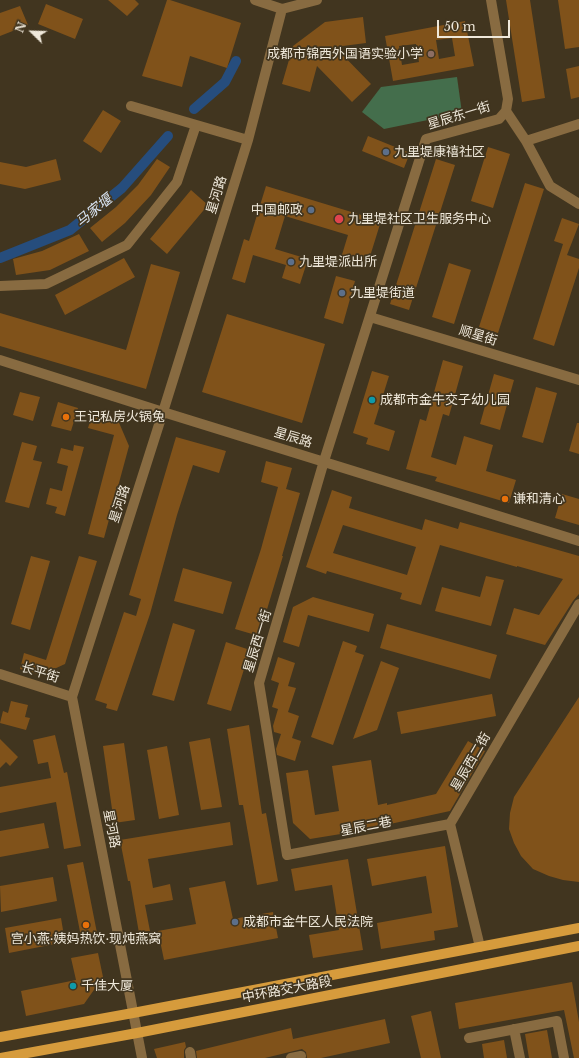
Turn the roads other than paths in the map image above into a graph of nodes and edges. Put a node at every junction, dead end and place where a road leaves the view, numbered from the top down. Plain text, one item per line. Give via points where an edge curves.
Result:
1 (256, 0) edge
2 (317, 0) edge
3 (491, 0) edge
4 (282, 9) junction
5 (131, 106) dead end
6 (506, 111) junction
7 (579, 124) edge
8 (196, 125) junction
9 (248, 140) junction
10 (526, 141) junction
11 (579, 204) edge
12 (0, 286) edge
13 (370, 317) junction
14 (0, 360) edge
15 (579, 380) edge
16 (163, 412) junction
17 (324, 462) junction
18 (579, 541) edge
19 (579, 604) edge
20 (0, 674) edge
21 (72, 697) junction
22 (450, 824) junction
23 (287, 855) joint
24 (579, 928) edge
25 (579, 946) edge
26 (480, 947) junction
27 (133, 1013) junction
28 (514, 1029) junction
29 (137, 1033) junction
30 (0, 1037) edge
31 (469, 1038) dead end
32 (0, 1058) edge
33 (142, 1058) edge
34 (520, 1058) edge
35 (564, 1058) edge

1 - 4 street
2 - 4 street
3 - 6 street, 星辰东一街 via 508,99
4 - 9 street, 星河路
5 - 8 street
6 - 10 street
6 - 13 street, 星辰东一街 via 499,119 426,139
7 - 10 street
8 - 9 street
8 - 12 street via 177,182 127,245 46,284
9 - 16 street, 星河路
10 - 11 street via 550,186
13 - 15 street, 顺星街
13 - 17 street, 星辰东一街
14 - 16 street, 星辰路
16 - 17 street, 星辰路
16 - 21 street, 星河路
17 - 18 street, 星辰路
17 - 23 street, 星辰西一街 via 259,683
19 - 22 street, 星辰西二街
20 - 21 street, 长平街
21 - 27 street, 星河路
22 - 23 street, 星辰二巷
22 - 26 street
24 - 26 main road, 中环路交大路段
25 - 29 main road, 中环路交大路段
26 - 27 main road, 中环路交大路段
27 - 29 street, 星河路
27 - 30 main road, 中环路交大路段
28 - 31 street
28 - 34 street
28 - 35 street via 557,1021
29 - 32 main road, 中环路交大路段
29 - 33 street, 星河路

